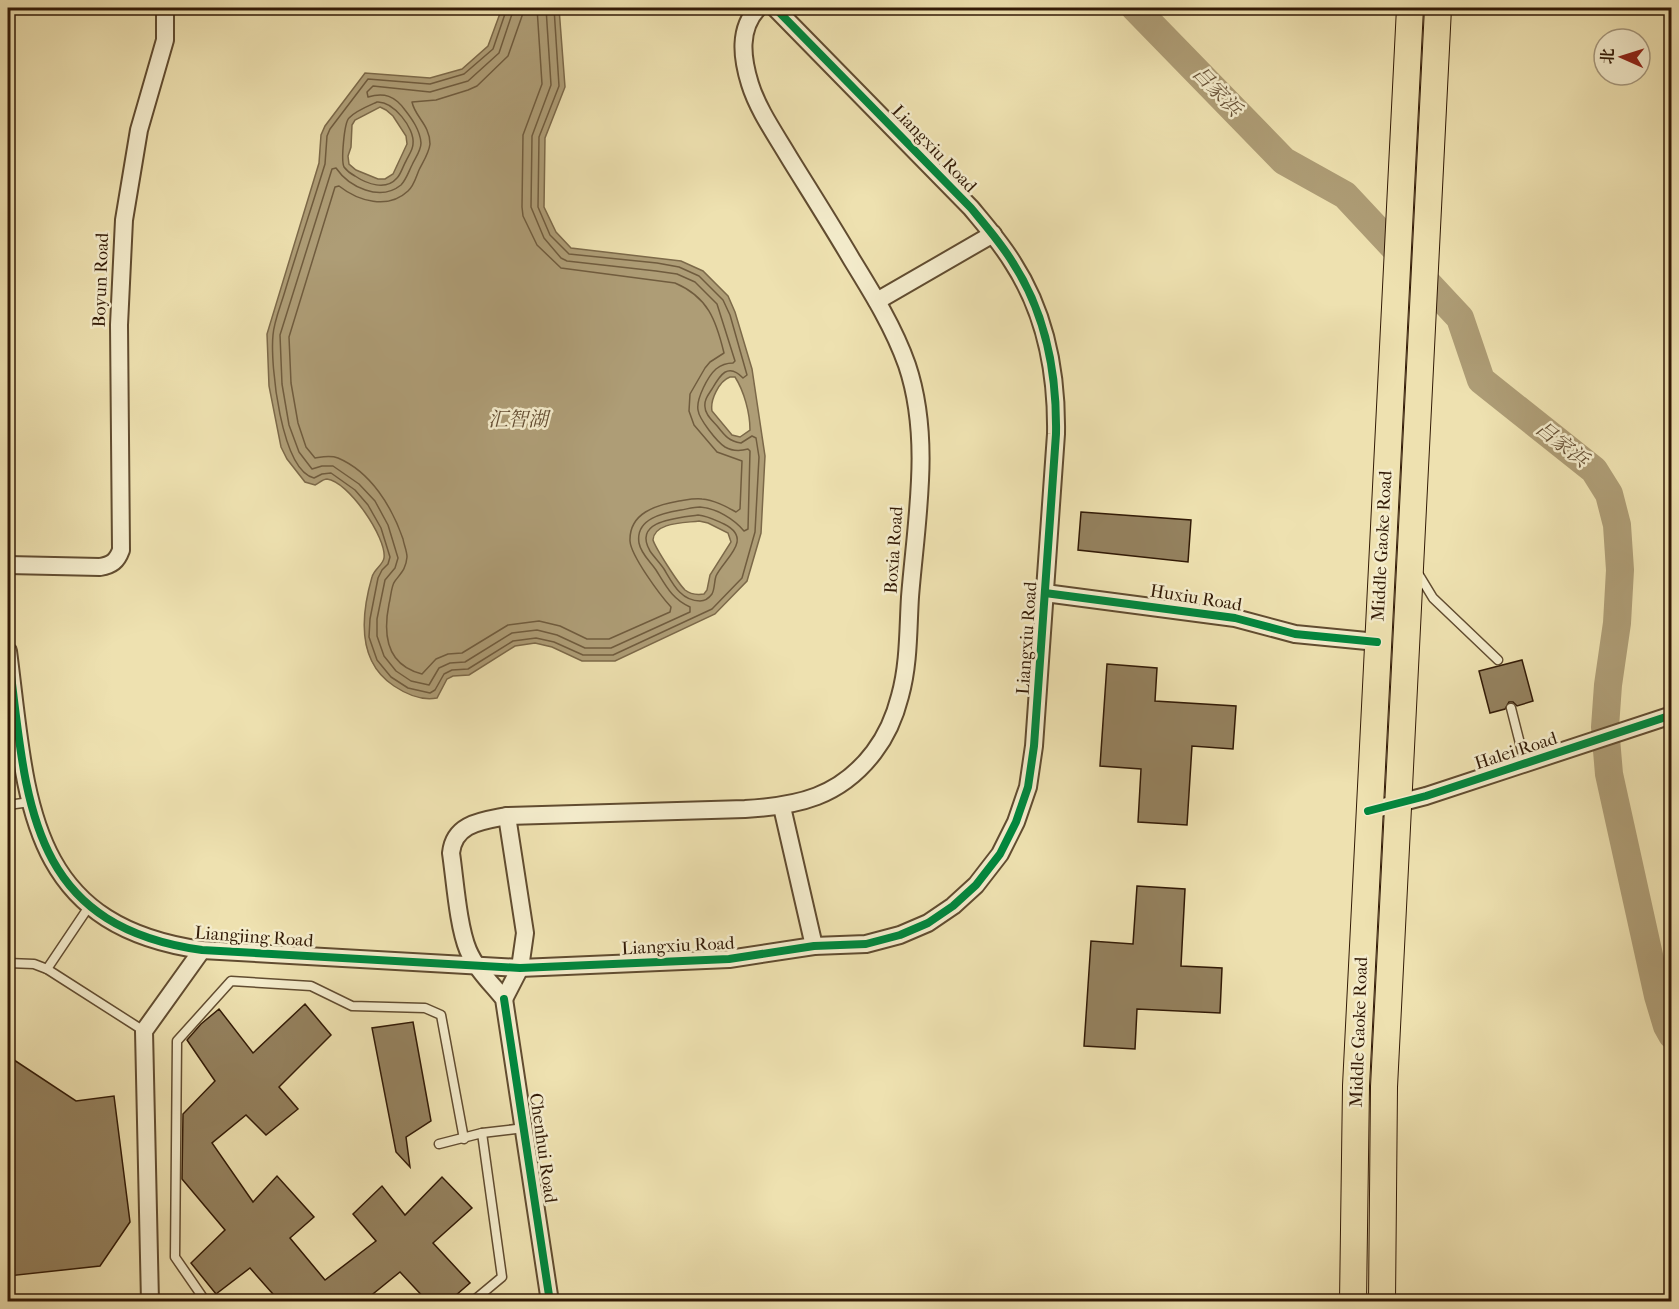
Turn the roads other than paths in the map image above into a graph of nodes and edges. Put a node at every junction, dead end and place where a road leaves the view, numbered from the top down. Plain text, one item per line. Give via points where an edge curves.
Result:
1 (165, 8) edge
2 (758, 8) edge
3 (776, 8) edge
4 (1410, 8) edge
5 (1438, 8) edge
6 (993, 234) junction
7 (877, 301) junction
8 (1410, 559) junction
9 (8, 565) edge
10 (1045, 593) junction
11 (1377, 642) junction
12 (8, 651) edge
13 (1498, 660) dead end
14 (1511, 708) dead end
15 (1671, 715) edge
16 (1525, 763) junction
17 (30, 802) junction
18 (8, 805) edge
19 (1397, 805) junction
20 (782, 807) junction
21 (1368, 811) junction
22 (507, 816) junction
23 (90, 906) junction
24 (813, 946) junction
25 (202, 950) junction
26 (8, 963) edge
27 (476, 965) junction
28 (520, 968) junction
29 (47, 969) junction
30 (504, 999) junction
31 (144, 1031) junction
32 (524, 1128) junction
33 (482, 1133) junction
34 (464, 1139) junction
35 (439, 1144) dead end
36 (150, 1302) edge
37 (206, 1302) edge
38 (472, 1302) edge
39 (550, 1302) edge
40 (1353, 1302) edge
41 (1382, 1302) edge

1 - 9 street, Boyun Road via 165,40 139,130 123,220 118,326 121,550 117,559 100,567
2 - 7 street, Boxia Road via 744,33 750,86
3 - 6 street, Liangxiu Road
4 - 11 main road, Middle Gaoke Road
5 - 8 main road, Middle Gaoke Road
6 - 7 street
6 - 10 street, Liangxiu Road via 1030,295 1054,383 1056,434
7 - 20 street, Boxia Road via 907,365 920,435 901,693 885,736 859,768 826,793
8 - 13 lane via 1433,598
8 - 19 main road, Middle Gaoke Road
10 - 11 street, Huxiu Road via 1208,614 1295,634
10 - 24 street, Liangxiu Road via 1028,787 1017,822 1000,854 976,885 928,923 866,944
11 - 21 main road, Middle Gaoke Road
12 - 17 street, Liangjing Road
14 - 16 lane
15 - 16 street, Halei Road
16 - 19 street, Halei Road
17 - 18 lane
17 - 23 street, Liangjing Road via 45,848 60,873
19 - 21 street, Halei Road
19 - 41 main road, Middle Gaoke Road via 1384,1087
20 - 22 street, Boxia Road
20 - 24 street
21 - 40 main road, Middle Gaoke Road via 1356,1086
22 - 27 street via 475,823 452,841 464,937
22 - 28 street via 525,933
23 - 25 street, Liangjing Road via 148,939
23 - 29 lane
24 - 28 street, Liangxiu Road via 729,959
25 - 27 street, Liangjing Road
25 - 31 street
26 - 29 lane
27 - 28 street, Liangjing Road
27 - 30 street
28 - 30 street
29 - 31 lane
30 - 32 street, Chenhui Road
31 - 36 street
32 - 33 lane
32 - 39 street, Chenhui Road
33 - 34 lane
33 - 38 lane via 502,1276
34 - 35 lane
34 - 37 lane via 441,1015 425,1008 352,1006 311,986 231,981 177,1041 175,1257

